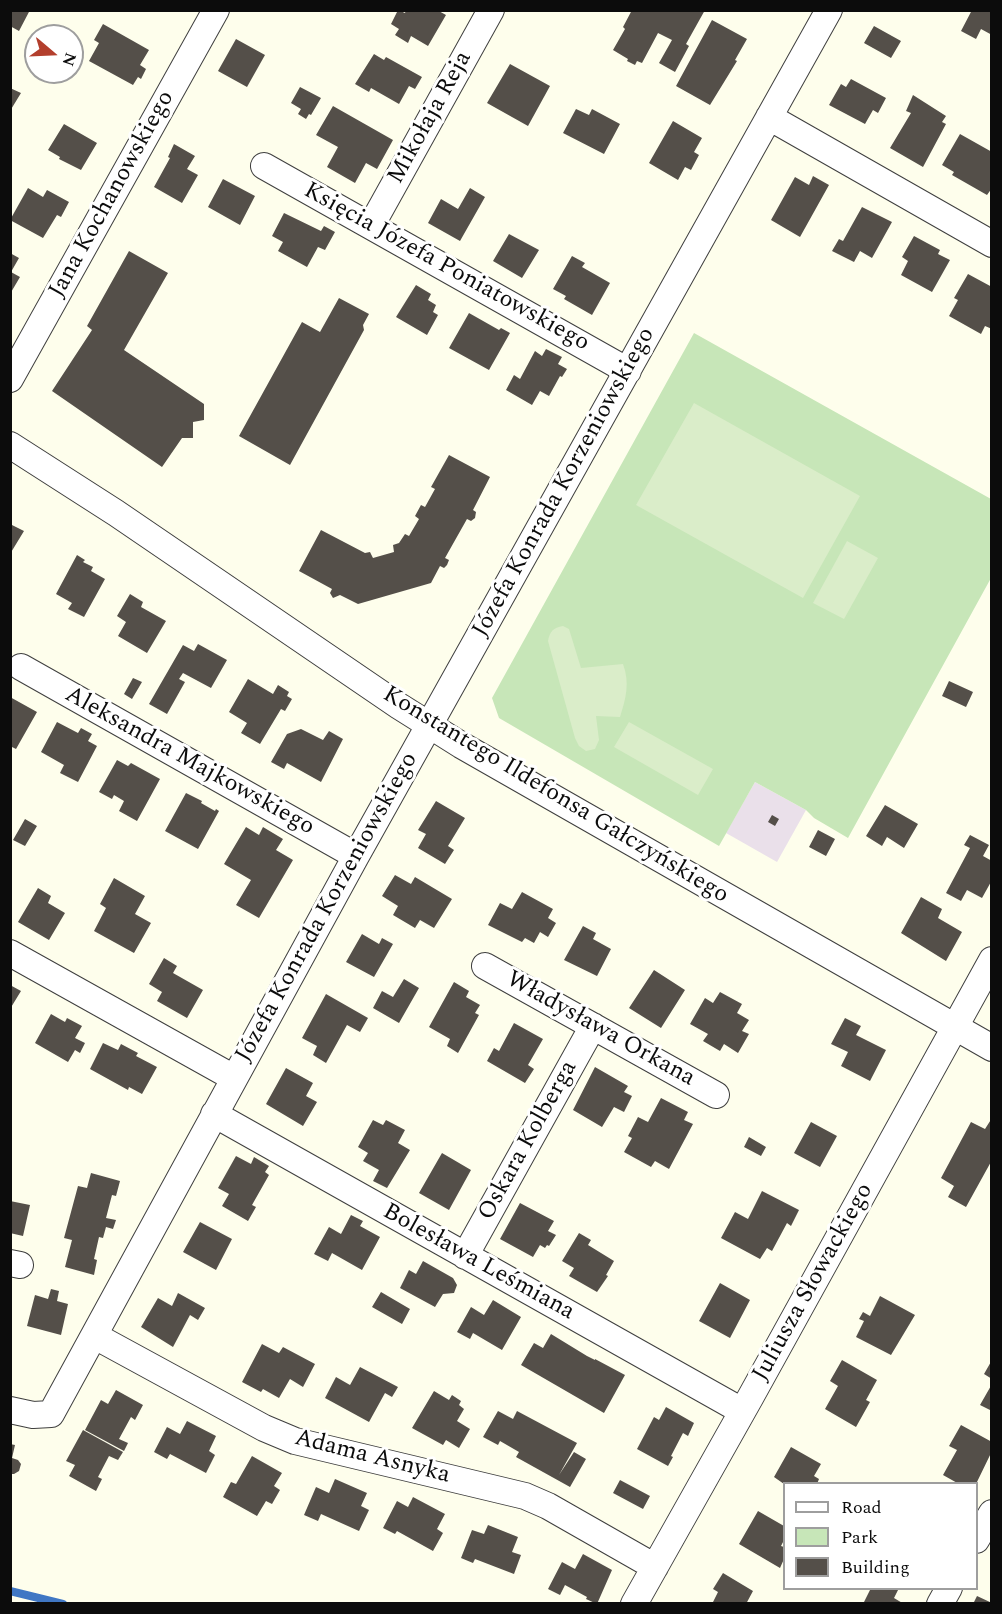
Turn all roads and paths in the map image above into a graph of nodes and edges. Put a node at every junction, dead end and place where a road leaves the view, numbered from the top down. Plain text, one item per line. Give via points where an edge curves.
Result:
1 (216, 10) edge
2 (491, 10) edge
3 (829, 10) edge
4 (769, 117) junction
5 (264, 166) dead end
6 (371, 226) junction
7 (992, 244) edge
8 (628, 371) junction
9 (10, 379) edge
10 (10, 445) edge
11 (21, 667) dead end
12 (429, 726) junction
13 (356, 856) junction
14 (10, 953) edge
15 (992, 960) edge
16 (485, 966) dead end
17 (593, 1026) junction
18 (954, 1028) junction
19 (992, 1048) edge
20 (234, 1078) junction
21 (716, 1095) dead end
22 (214, 1114) junction
23 (465, 1256) junction
24 (95, 1336) junction
25 (742, 1411) junction
26 (22, 1413) edge
27 (992, 1513) edge
28 (978, 1537) edge
29 (655, 1567) junction
30 (948, 1590) edge
31 (634, 1604) edge
32 (940, 1604) edge

1 - 9 street, Jana Kochanowskiego
2 - 6 street, Mikołaja Reja
3 - 4 street, Józefa Konrada Korzeniowskiego
4 - 7 street
4 - 8 street, Józefa Konrada Korzeniowskiego
5 - 6 street, Księcia Józefa Poniatowskiego
6 - 8 street, Księcia Józefa Poniatowskiego
8 - 12 street, Józefa Konrada Korzeniowskiego
10 - 12 street, Konstantego Ildefonsa Gałczyńskiego
11 - 13 street, Aleksandra Majkowskiego
12 - 13 street, Józefa Konrada Korzeniowskiego
12 - 18 street, Konstantego Ildefonsa Gałczyńskiego
13 - 20 street, Józefa Konrada Korzeniowskiego
14 - 20 street
15 - 18 street, Juliusza Słowackiego
16 - 17 street, Władysława Orkana
17 - 21 street, Władysława Orkana
17 - 23 street, Oskara Kolberga
18 - 19 street, Konstantego Ildefonsa Gałczyńskiego
18 - 25 street, Juliusza Słowackiego
20 - 22 street, Józefa Konrada Korzeniowskiego
22 - 23 street, Bolesława Leśmiana
22 - 24 street, Józefa Konrada Korzeniowskiego
23 - 25 street, Bolesława Leśmiana
24 - 26 street, Józefa Konrada Korzeniowskiego via 51,1414
24 - 29 street, Adama Asnyka via 295,1441 525,1496
25 - 29 street, Juliusza Słowackiego
27 - 28 street
29 - 31 street, Juliusza Słowackiego
30 - 32 street

